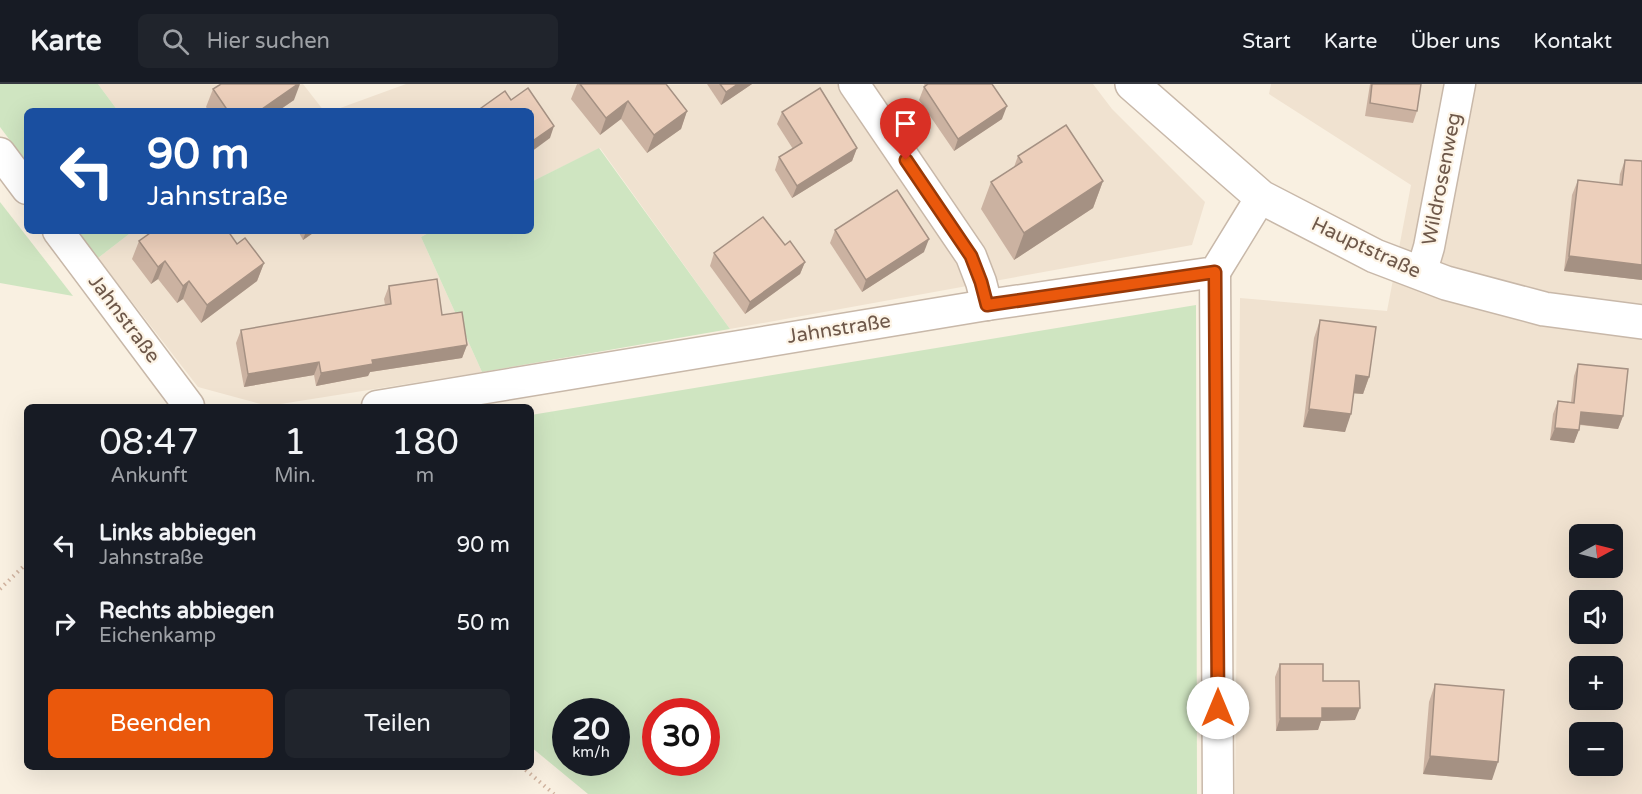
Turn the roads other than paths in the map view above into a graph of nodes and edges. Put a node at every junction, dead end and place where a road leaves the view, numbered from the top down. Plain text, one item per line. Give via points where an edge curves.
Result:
1 (854, 84) edge
2 (1132, 84) edge
3 (1460, 84) edge
4 (0, 153) edge
5 (24, 185) edge
6 (1261, 197) junction
7 (60, 234) edge
8 (1215, 272) junction
9 (1421, 274) junction
10 (987, 305) junction
11 (1642, 322) edge
12 (188, 404) edge
13 (389, 404) edge
14 (1218, 794) edge

1 - 10 street via 971,256
2 - 6 street, Hauptstraße
3 - 9 street, Wildrosenweg via 1430,248
4 - 5 street
6 - 8 street
6 - 9 street, Hauptstraße via 1375,256
7 - 12 street, Jahnstraße
8 - 10 street, Jahnstraße
8 - 14 street
9 - 11 street, Hauptstraße via 1544,309
10 - 13 street, Jahnstraße

